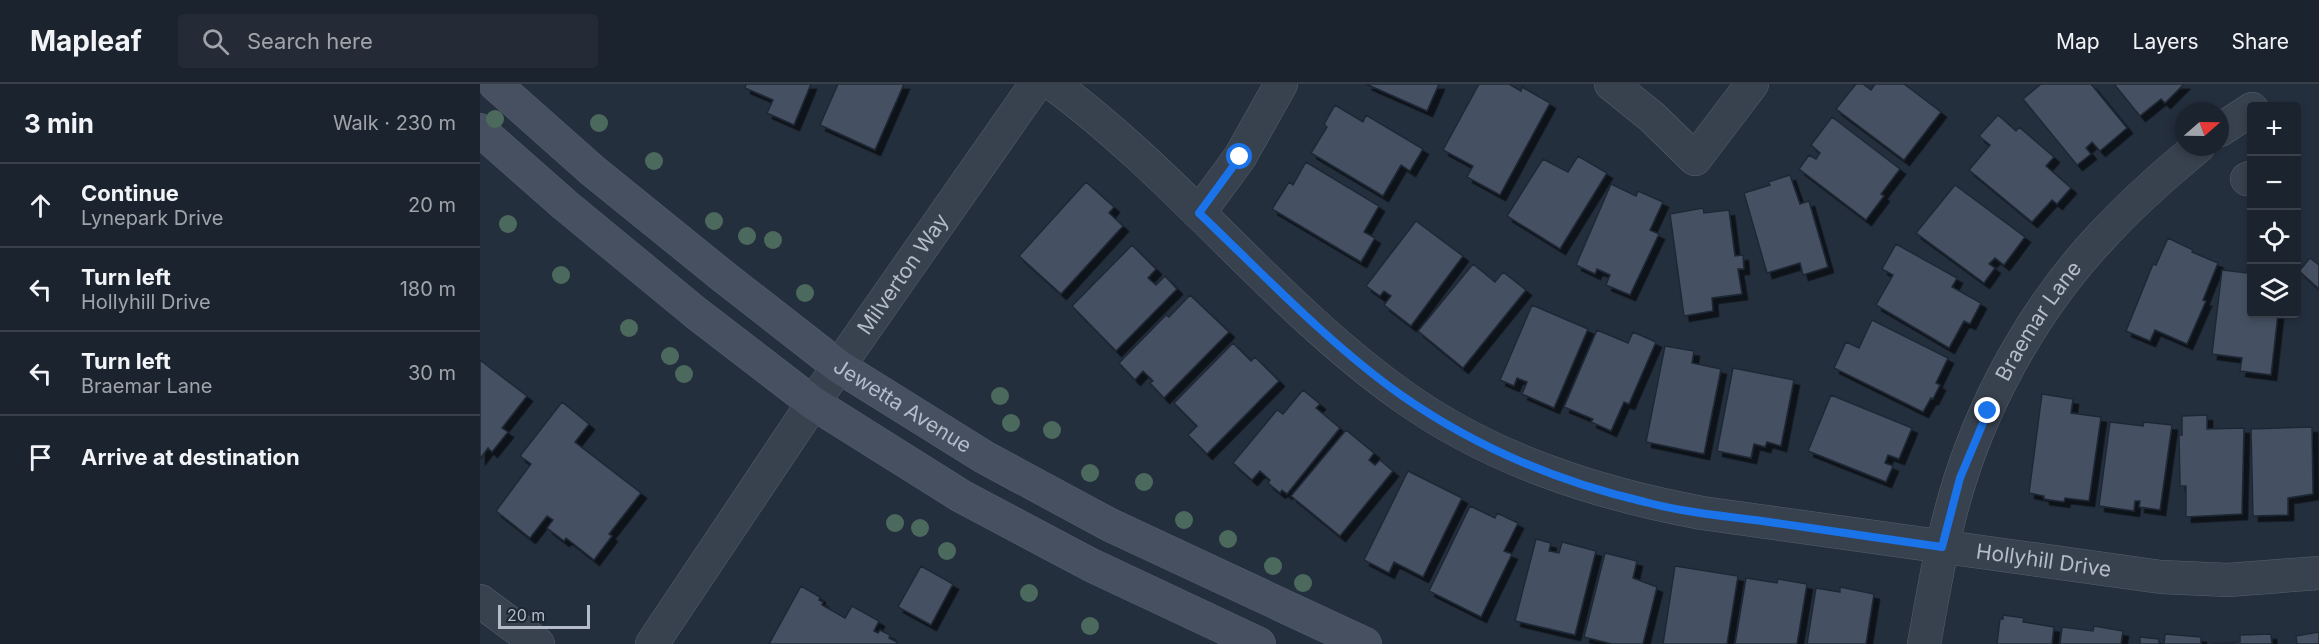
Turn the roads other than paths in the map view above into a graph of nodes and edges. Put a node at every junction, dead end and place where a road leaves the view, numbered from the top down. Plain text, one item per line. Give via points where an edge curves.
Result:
1 (495, 84) edge
2 (1036, 84) edge
3 (1053, 84) edge
4 (1281, 84) edge
5 (1611, 84) edge
6 (1752, 84) edge
7 (2247, 108) edge
8 (2229, 123) edge
9 (480, 130) edge
10 (2187, 156) edge
11 (1199, 213) junction
12 (838, 366) junction
13 (813, 403) junction
14 (1942, 547) junction
15 (2319, 573) edge
16 (480, 601) edge
17 (538, 644) edge
18 (652, 644) edge
19 (1259, 644) edge
20 (1365, 644) edge
21 (1924, 644) edge

1 - 12 street, Jewetta Avenue via 593,171
2 - 12 street, Milverton Way
3 - 11 street, Hollyhill Drive via 1089,110
4 - 11 street via 1240,157
5 - 6 street via 1695,159
7 - 8 street
9 - 13 street, Jewetta Avenue via 644,270
10 - 14 street, Braemar Lane via 2100,238 2054,295 2015,356 1960,478
11 - 14 street, Hollyhill Drive via 1345,351 1394,389 1464,434 1519,461 1575,483 1646,503
12 - 13 street, Milverton Way
12 - 20 street, Jewetta Avenue via 984,457 1110,525
13 - 18 street, Milverton Way
13 - 19 street, Jewetta Avenue via 961,496 1090,565
14 - 15 street, Hollyhill Drive via 2162,577 2228,580
14 - 21 street, Braemar Lane
16 - 17 street

